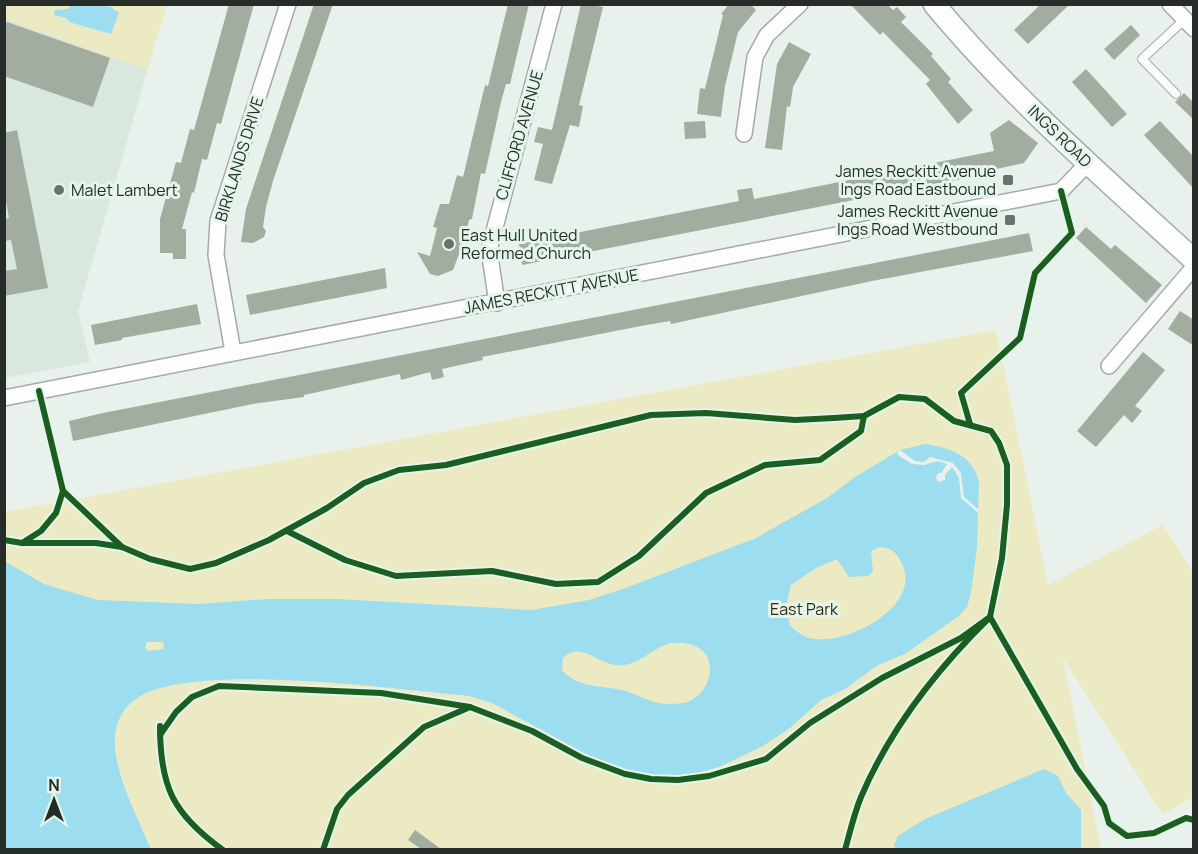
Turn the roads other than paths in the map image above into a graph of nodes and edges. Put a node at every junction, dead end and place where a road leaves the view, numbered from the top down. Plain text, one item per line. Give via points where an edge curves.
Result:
1 (288, 4) edge
2 (554, 4) edge
3 (800, 4) edge
4 (934, 4) edge
5 (1170, 4) edge
6 (1189, 25) edge
7 (1176, 94) dead end
8 (744, 134) dead end
9 (1088, 163) junction
10 (1194, 260) edge
11 (1194, 267) edge
12 (497, 303) junction
13 (233, 352) junction
14 (1109, 366) dead end
15 (4, 398) edge

1 - 13 street, BIRKLANDS DRIVE via 218,221 216,255
2 - 12 street, CLIFFORD AVENUE via 489,250
3 - 8 street via 767,35 755,57
4 - 9 street, INGS ROAD via 977,56
5 - 6 street
6 - 7 lane via 1142,59
9 - 10 street, INGS ROAD
9 - 12 street, JAMES RECKITT AVENUE via 1060,190
11 - 14 street
12 - 13 street, JAMES RECKITT AVENUE
13 - 15 street, JAMES RECKITT AVENUE

